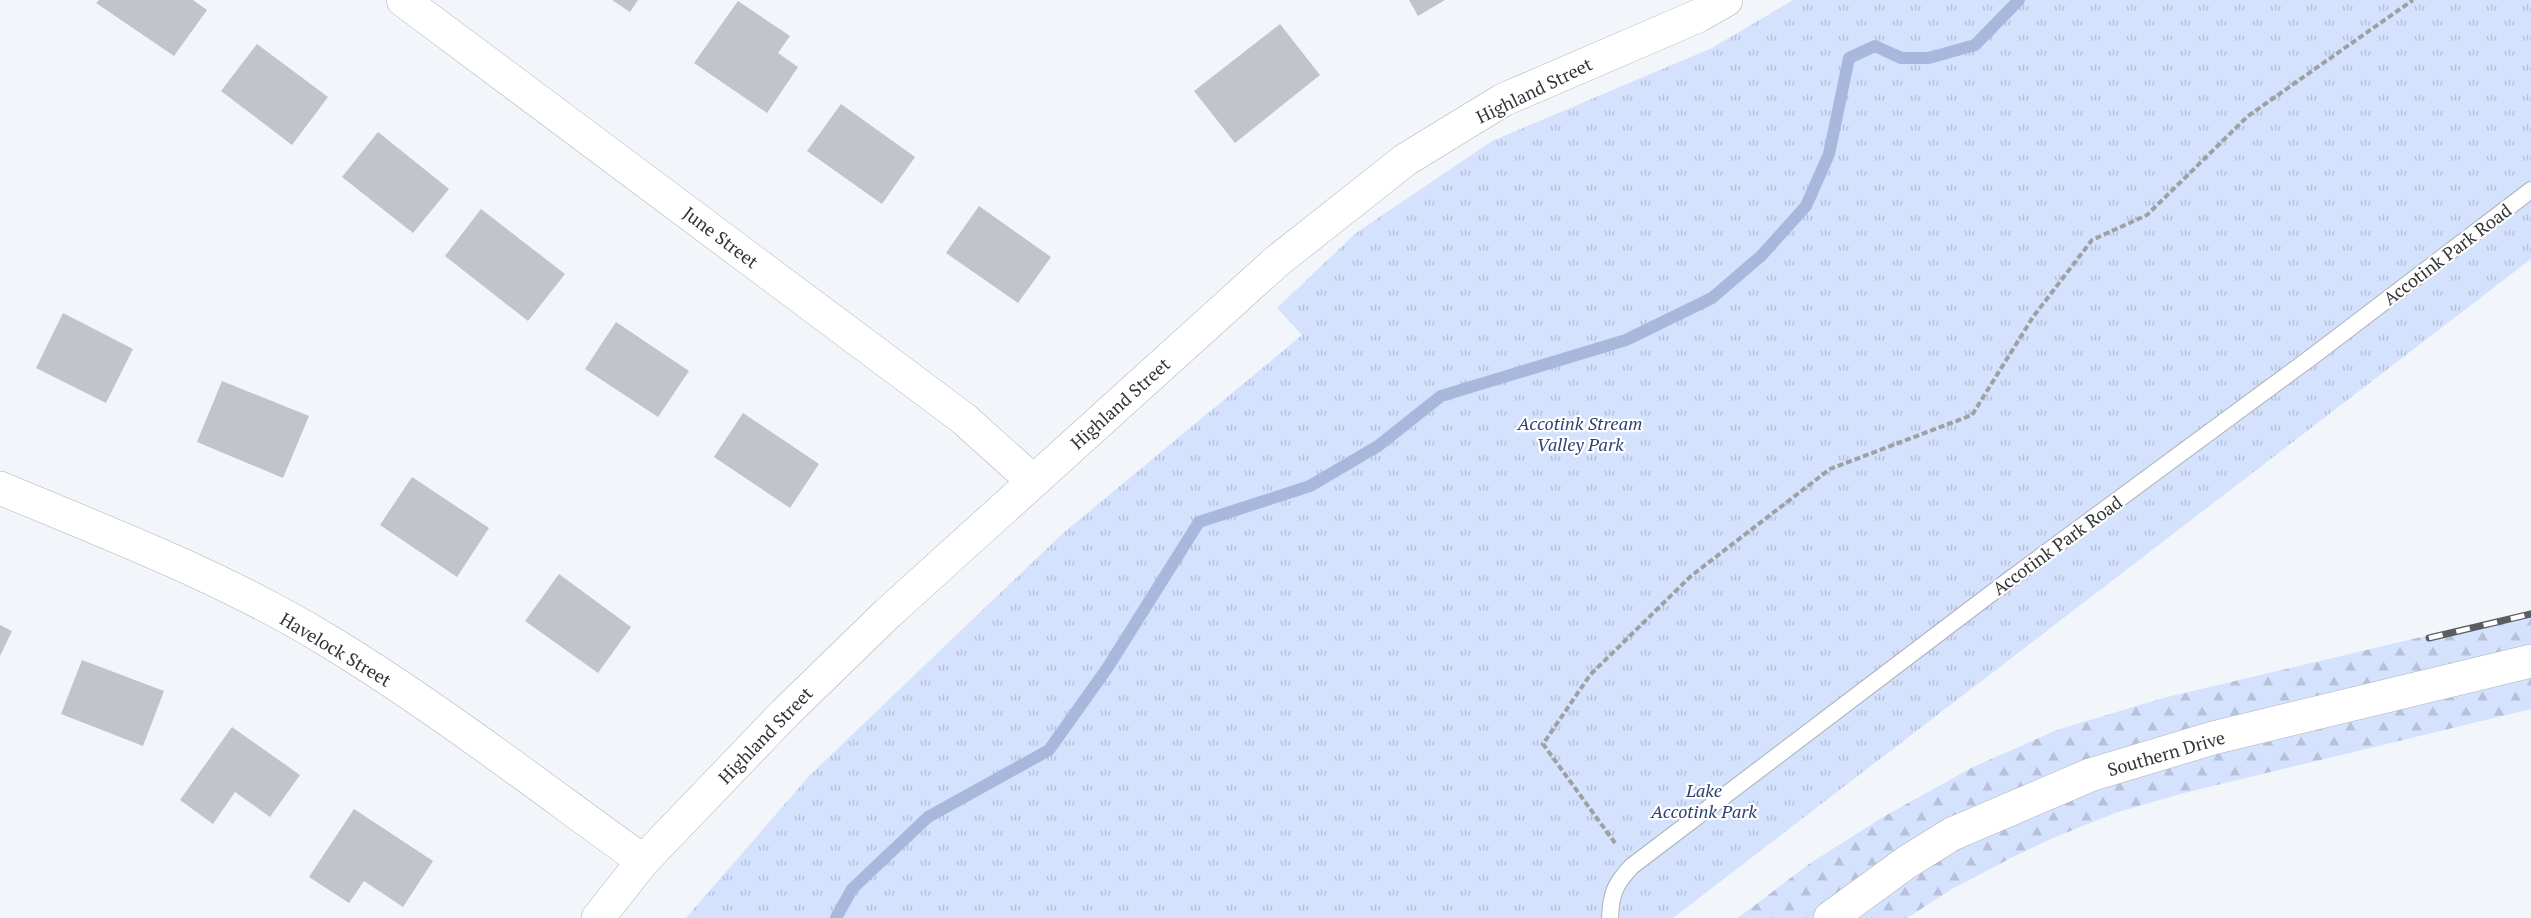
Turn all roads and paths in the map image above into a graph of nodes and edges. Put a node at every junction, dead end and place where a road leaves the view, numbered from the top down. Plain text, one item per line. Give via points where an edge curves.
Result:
1 (403, 0) edge
2 (1726, 0) edge
3 (2413, 0) edge
4 (2531, 190) edge
5 (1033, 481) junction
6 (0, 488) edge
7 (2531, 661) edge
8 (643, 861) junction
9 (1632, 866) junction
10 (598, 918) edge
11 (1610, 918) edge
12 (1830, 918) edge

1 - 5 street, June Street via 964,419
2 - 5 street, Highland Street via 1503,100 1405,160 1276,262
3 - 9 path via 2247,117 2147,215 2092,240 2033,317 1972,415 1830,470 1691,576 1590,675 1544,744
4 - 9 lane, Accotink Park Road
5 - 8 street, Highland Street via 785,713
6 - 8 street, Havelock Street via 208,576 329,641
7 - 12 street, Southern Drive via 2213,738 2090,775 1952,834
8 - 10 street, Highland Street
9 - 11 lane, Accotink Park Road via 1611,898

